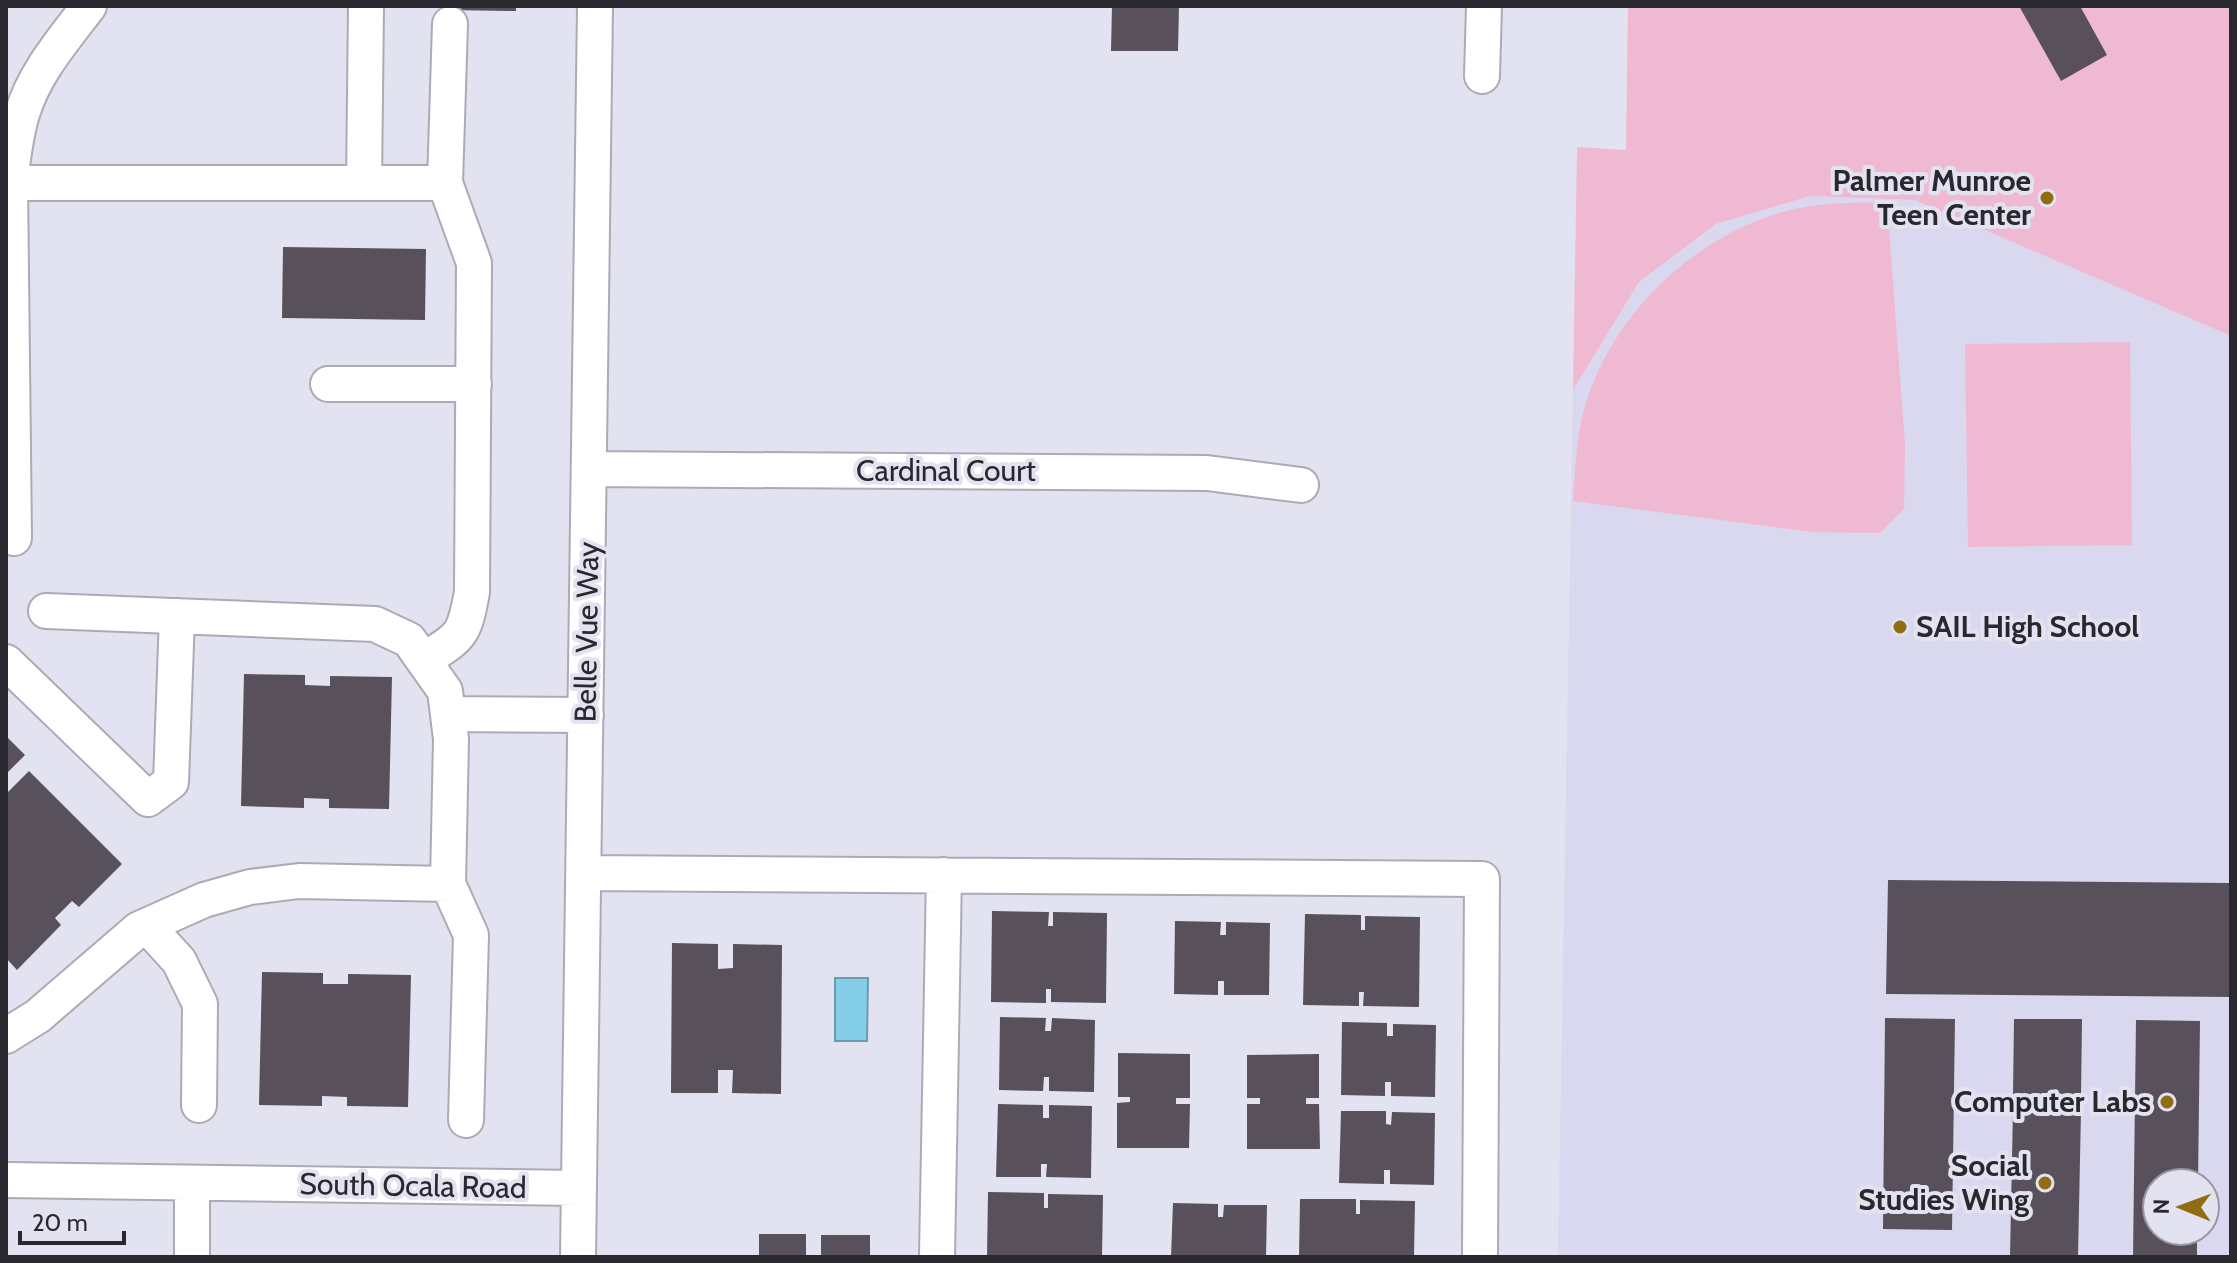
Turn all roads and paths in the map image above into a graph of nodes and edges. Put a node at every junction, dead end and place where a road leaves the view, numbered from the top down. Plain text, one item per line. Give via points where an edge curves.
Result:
1 (89, 6) edge
2 (366, 6) edge
3 (595, 6) edge
4 (1484, 6) edge
5 (450, 24) dead end
6 (1482, 76) dead end
7 (8, 183) edge
8 (364, 183) junction
9 (445, 183) junction
10 (328, 384) dead end
11 (474, 384) junction
12 (589, 469) junction
13 (1301, 485) dead end
14 (14, 538) dead end
15 (46, 611) dead end
16 (177, 616) junction
17 (424, 660) junction
18 (6, 662) edge
19 (448, 714) junction
20 (586, 715) junction
21 (584, 873) junction
22 (944, 875) junction
23 (448, 884) junction
24 (147, 926) junction
25 (6, 1036) edge
26 (199, 1105) dead end
27 (466, 1120) dead end
28 (6, 1180) edge
29 (192, 1183) junction
30 (579, 1188) junction
31 (192, 1257) edge
32 (578, 1257) edge
33 (937, 1257) edge
34 (1480, 1257) edge

1 - 7 street via 44,67 23,110
2 - 8 street
3 - 12 street, Belle Vue Way
4 - 6 street
5 - 9 street
7 - 8 street
7 - 14 street
8 - 9 street
9 - 11 street via 474,263
10 - 11 street
11 - 17 street via 472,592 458,638
12 - 13 street, Cardinal Court via 1207,473
12 - 20 street, Belle Vue Way
15 - 16 street
16 - 17 street via 375,624 409,640
16 - 18 street via 171,782 148,799
17 - 19 street via 445,691
19 - 20 street
19 - 23 street
20 - 21 street, Belle Vue Way
21 - 22 street
21 - 30 street, Belle Vue Way
22 - 33 street
22 - 34 street via 1482,879
23 - 24 street via 299,881 250,887 204,900
23 - 27 street via 471,935
24 - 25 street
24 - 26 street via 179,961 200,1004
28 - 29 street, South Ocala Road
29 - 30 street, South Ocala Road
29 - 31 street
30 - 32 street, Belle Vue Way

